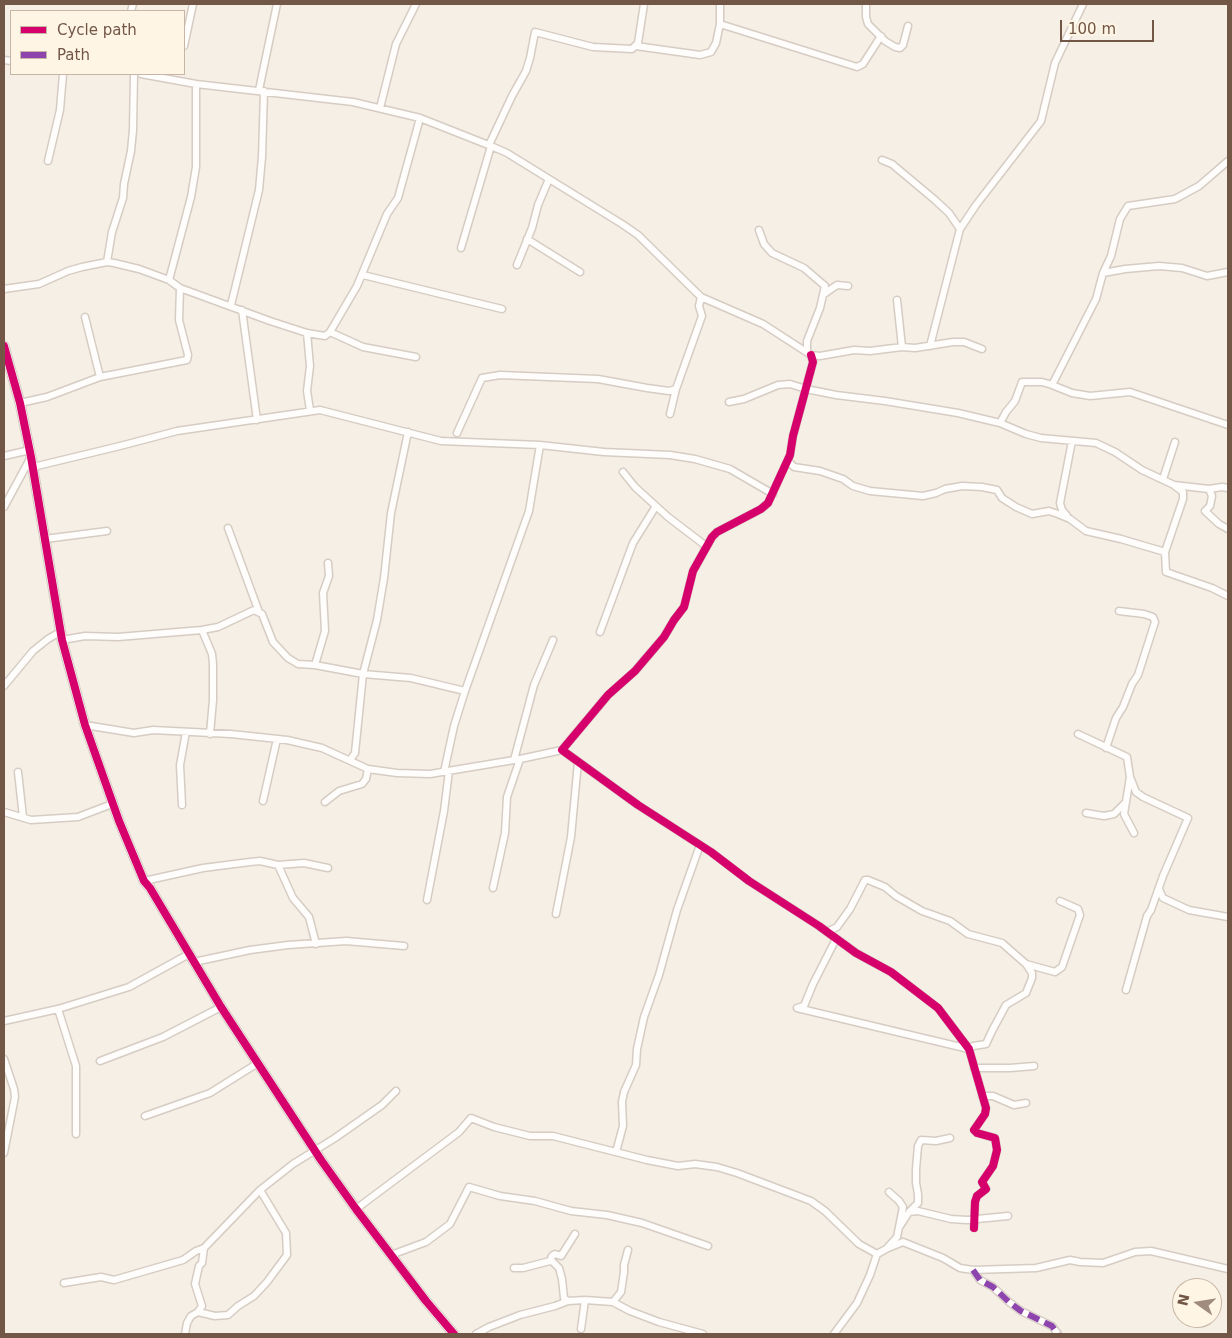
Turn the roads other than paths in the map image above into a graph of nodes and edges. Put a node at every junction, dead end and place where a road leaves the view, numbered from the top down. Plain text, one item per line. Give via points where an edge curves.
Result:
1 (193, 4) edge
2 (277, 4) edge
3 (416, 4) edge
4 (644, 4) edge
5 (720, 4) edge
6 (866, 4) edge
7 (1083, 4) edge
8 (720, 24) junction
9 (908, 26) dead end
10 (880, 36) junction
11 (185, 41) edge
12 (636, 46) junction
13 (63, 75) edge
14 (134, 75) edge
15 (157, 75) edge
16 (173, 76) edge
17 (182, 77) edge
18 (196, 84) junction
19 (261, 90) junction
20 (380, 108) junction
21 (420, 118) junction
22 (490, 146) junction
23 (882, 160) dead end
24 (48, 161) dead end
25 (1228, 161) edge
26 (549, 179) junction
27 (960, 229) junction
28 (759, 230) dead end
29 (527, 240) junction
30 (461, 248) dead end
31 (107, 262) junction
32 (517, 264) dead end
33 (580, 272) dead end
34 (1228, 272) edge
35 (1103, 273) junction
36 (363, 275) junction
37 (169, 280) junction
38 (848, 286) dead end
39 (180, 288) junction
40 (4, 289) edge
41 (824, 294) junction
42 (701, 297) junction
43 (898, 300) dead end
44 (230, 305) junction
45 (502, 309) dead end
46 (242, 310) junction
47 (85, 317) dead end
48 (330, 332) junction
49 (307, 333) junction
50 (4, 346) edge
51 (930, 346) junction
52 (902, 347) junction
53 (982, 349) dead end
54 (809, 353) junction
55 (820, 356) junction
56 (416, 357) dead end
57 (813, 362) junction
58 (100, 377) junction
59 (1052, 385) junction
60 (676, 389) junction
61 (806, 389) junction
62 (729, 402) dead end
63 (20, 403) junction
64 (310, 410) junction
65 (670, 414) dead end
66 (256, 420) junction
67 (1000, 423) junction
68 (1228, 424) edge
69 (408, 432) junction
70 (457, 433) dead end
71 (1072, 441) junction
72 (1175, 442) dead end
73 (540, 444) junction
74 (30, 453) junction
75 (4, 456) edge
76 (788, 461) junction
77 (33, 467) junction
78 (623, 472) dead end
79 (1163, 479) junction
80 (1174, 485) junction
81 (1228, 488) edge
82 (1209, 489) junction
83 (772, 494) junction
84 (656, 506) junction
85 (4, 507) edge
86 (1070, 518) junction
87 (228, 528) dead end
88 (1228, 529) edge
89 (107, 531) dead end
90 (45, 538) junction
91 (706, 546) junction
92 (1165, 552) junction
93 (328, 563) dead end
94 (1228, 596) edge
95 (1119, 611) dead end
96 (259, 612) junction
97 (202, 630) junction
98 (600, 632) dead end
99 (61, 636) junction
100 (553, 640) dead end
101 (315, 666) junction
102 (363, 674) junction
103 (4, 686) edge
104 (465, 691) junction
105 (85, 725) junction
106 (186, 732) junction
107 (210, 734) junction
108 (1078, 734) dead end
109 (277, 739) junction
110 (1106, 748) junction
111 (562, 750) junction
112 (350, 760) junction
113 (517, 760) junction
114 (578, 762) junction
115 (368, 769) junction
116 (447, 771) junction
117 (18, 772) dead end
118 (1130, 777) junction
119 (263, 801) dead end
120 (325, 802) dead end
121 (1126, 802) junction
122 (112, 804) junction
123 (182, 805) dead end
124 (4, 812) edge
125 (1086, 813) dead end
126 (23, 817) junction
127 (1134, 833) dead end
128 (700, 845) junction
129 (278, 865) junction
130 (328, 868) dead end
131 (144, 881) junction
132 (493, 888) dead end
133 (1159, 888) junction
134 (426, 900) dead end
135 (1060, 901) dead end
136 (556, 914) dead end
137 (1228, 917) edge
138 (827, 932) junction
139 (836, 939) junction
140 (316, 944) junction
141 (404, 946) dead end
142 (189, 954) junction
143 (194, 962) junction
144 (1026, 964) junction
145 (1126, 990) dead end
146 (221, 1007) junction
147 (58, 1009) junction
148 (4, 1021) edge
149 (969, 1049) junction
150 (4, 1059) edge
151 (100, 1061) dead end
152 (258, 1064) junction
153 (1034, 1066) dead end
154 (974, 1068) junction
155 (396, 1091) dead end
156 (982, 1096) junction
157 (1026, 1103) dead end
158 (145, 1116) dead end
159 (76, 1134) dead end
160 (950, 1138) dead end
161 (315, 1151) junction
162 (616, 1152) junction
163 (4, 1153) edge
164 (260, 1190) junction
165 (888, 1192) dead end
166 (356, 1209) junction
167 (909, 1212) junction
168 (1008, 1216) dead end
169 (975, 1220) junction
170 (900, 1226) junction
171 (974, 1228) dead end
172 (575, 1234) dead end
173 (708, 1246) dead end
174 (204, 1248) junction
175 (888, 1248) junction
176 (628, 1250) dead end
177 (391, 1254) junction
178 (877, 1254) junction
179 (561, 1256) junction
180 (550, 1261) junction
181 (557, 1265) junction
182 (514, 1268) dead end
183 (1228, 1269) edge
184 (974, 1270) junction
185 (64, 1283) dead end
186 (585, 1300) junction
187 (568, 1301) junction
188 (613, 1302) junction
189 (198, 1312) junction
190 (581, 1329) dead end
191 (185, 1334) edge
192 (454, 1334) edge
193 (476, 1334) edge
194 (703, 1334) edge
195 (834, 1334) edge
196 (1058, 1334) edge

1 - 11 street
2 - 19 street
3 - 20 street via 396,44
4 - 12 street
5 - 8 street
6 - 10 street via 868,24
7 - 27 street via 1055,64 1041,121
8 - 10 street via 857,67 863,64
8 - 12 street via 716,43 706,54
9 - 10 street via 900,48
12 - 22 street via 628,50 592,48 535,32 526,71
13 - 24 street via 60,110
14 - 31 street via 131,150
15 - 16 street
16 - 17 street
17 - 18 street
18 - 19 street
18 - 37 street via 196,167
19 - 20 street
19 - 44 street via 259,190
20 - 21 street
21 - 22 street
21 - 36 street via 398,198 387,214
22 - 26 street
22 - 30 street
23 - 27 street via 892,164 935,200
25 - 35 street via 1199,186 1175,199 1128,206 1120,219 1111,256
26 - 29 street
26 - 42 street via 638,235
27 - 51 street
28 - 41 street via 764,244 772,253 804,268 825,286
29 - 32 street
29 - 33 street
31 - 37 street
31 - 40 street via 68,271 39,284
34 - 35 street via 1207,276 1182,268 1160,266
35 - 59 street via 1096,299
36 - 45 street
36 - 48 street
37 - 39 street
38 - 41 street via 837,284
39 - 44 street
39 - 58 street via 179,320 187,360
41 - 54 street via 807,341
42 - 54 street via 763,324
42 - 60 street via 702,316
43 - 52 street
44 - 46 street
46 - 49 street
46 - 66 street
47 - 58 street
48 - 49 street via 325,336
48 - 56 street via 363,347
49 - 64 street
50 - 63 street
51 - 52 street
51 - 53 street via 959,342
52 - 55 street
54 - 55 street
54 - 57 street
55 - 57 street
57 - 61 street
58 - 63 street
59 - 67 street via 1022,382 1015,401
59 - 68 street via 1090,396 1130,392
60 - 65 street
60 - 70 street via 669,391 598,379 500,375 482,378
61 - 62 street via 790,384 778,385 744,400
61 - 67 street via 958,412
61 - 76 street
63 - 74 street
64 - 66 street
64 - 69 street
66 - 77 street via 177,431
67 - 71 street via 1041,438
69 - 73 street via 441,442
69 - 102 street via 391,513 377,620
71 - 79 street via 1096,443
71 - 86 street via 1060,503
72 - 79 street
73 - 83 street via 695,459 730,470
73 - 104 street via 529,511
74 - 75 street
74 - 77 street
74 - 85 street
76 - 83 street
76 - 86 street via 794,467 820,471 870,491 923,496 945,489 982,487 997,490 1002,498 1032,514 1049,511
77 - 90 street
78 - 84 street
79 - 80 street
80 - 82 street
80 - 92 street via 1184,499
81 - 82 street
82 - 88 street via 1212,496 1205,511
83 - 91 street via 761,510 717,532
84 - 91 street
84 - 98 street via 633,543
86 - 92 street via 1086,531
87 - 96 street
89 - 90 street
90 - 99 street
91 - 111 street via 693,571 684,607 664,637 636,671 608,695
92 - 94 street via 1166,572
93 - 101 street via 328,582 323,594 324,631
95 - 110 street via 1144,614 1153,617 1155,622 1138,675 1116,718
96 - 97 street via 254,610 218,627
96 - 101 street via 279,649 298,664
97 - 99 street via 118,637
97 - 107 street via 213,664
99 - 103 street via 48,638 33,651
99 - 105 street
100 - 113 street via 534,685
101 - 102 street
102 - 104 street via 410,678
102 - 112 street via 355,753
104 - 116 street via 454,726
105 - 106 street via 134,733 153,730
105 - 122 street
106 - 107 street
106 - 123 street via 180,765
107 - 109 street
108 - 110 street
109 - 112 street via 322,748
109 - 119 street
110 - 118 street via 1127,757
111 - 113 street
111 - 114 street
112 - 115 street
113 - 116 street
113 - 132 street
114 - 128 street
114 - 136 street via 572,837
115 - 116 street via 430,774
115 - 120 street via 362,784 339,791
116 - 134 street via 444,810
117 - 126 street
118 - 121 street
118 - 133 street via 1136,792 1143,797 1188,818
121 - 125 street via 1114,814
121 - 127 street via 1124,814
122 - 126 street via 78,817 31,820
122 - 131 street
124 - 126 street
128 - 138 street via 749,882
128 - 162 street via 644,1017 636,1065 624,1092 623,1126
129 - 130 street via 304,863
129 - 131 street via 250,862
129 - 140 street via 293,898 309,917
131 - 142 street
133 - 137 street via 1163,898 1189,910
133 - 145 street via 1147,916
135 - 144 street via 1078,909 1080,916 1062,967 1055,972
138 - 139 street
138 - 144 street via 837,927 865,880 868,880 922,911 950,921 968,934 1002,943
139 - 149 street via 892,972 938,1008
139 - 149 street via 804,1006 797,1008
140 - 141 street via 346,941
140 - 143 street via 250,950
142 - 143 street
142 - 147 street via 129,986
143 - 146 street
144 - 149 street via 1032,978 1026,993 1006,1005 986,1044
146 - 151 street via 163,1037
146 - 152 street
147 - 148 street
147 - 159 street via 76,1066
149 - 154 street
150 - 163 street via 15,1097
152 - 158 street via 210,1093
152 - 161 street
153 - 154 street
154 - 156 street
155 - 161 street via 382,1105
156 - 157 street via 993,1096 1014,1105
156 - 169 street via 985,1114 974,1130 995,1138 997,1150 993,1166 982,1182 986,1189 976,1196
160 - 167 street via 921,1140 916,1183 918,1203
161 - 164 street
161 - 166 street
162 - 166 street via 553,1136 530,1136 471,1118 459,1132
162 - 178 street via 678,1166 717,1167 783,1190 825,1210 859,1244
164 - 174 street
164 - 189 street via 286,1233 287,1255 254,1296 228,1316
165 - 170 street via 904,1207
166 - 177 street
167 - 169 street via 918,1210 951,1219
167 - 170 street
168 - 169 street
169 - 171 street
170 - 175 street via 897,1237
172 - 179 street
173 - 177 street via 656,1227 500,1196 469,1186 450,1224 426,1242
174 - 185 street via 184,1260 114,1280 101,1277
174 - 189 street via 195,1279 202,1306
175 - 178 street
175 - 184 street via 903,1242 960,1268
176 - 188 street via 621,1292
177 - 192 street
178 - 195 street via 860,1298
179 - 180 street via 555,1254
179 - 181 street
180 - 181 street
180 - 182 street
181 - 187 street via 564,1298
183 - 184 street via 1151,1251 1135,1252 1103,1263 1070,1260 1036,1268
184 - 196 street via 980,1280 1021,1311 1052,1326
186 - 187 street
186 - 188 street
186 - 190 street
187 - 193 street via 520,1315
188 - 194 street via 659,1322
189 - 191 street via 191,1316

